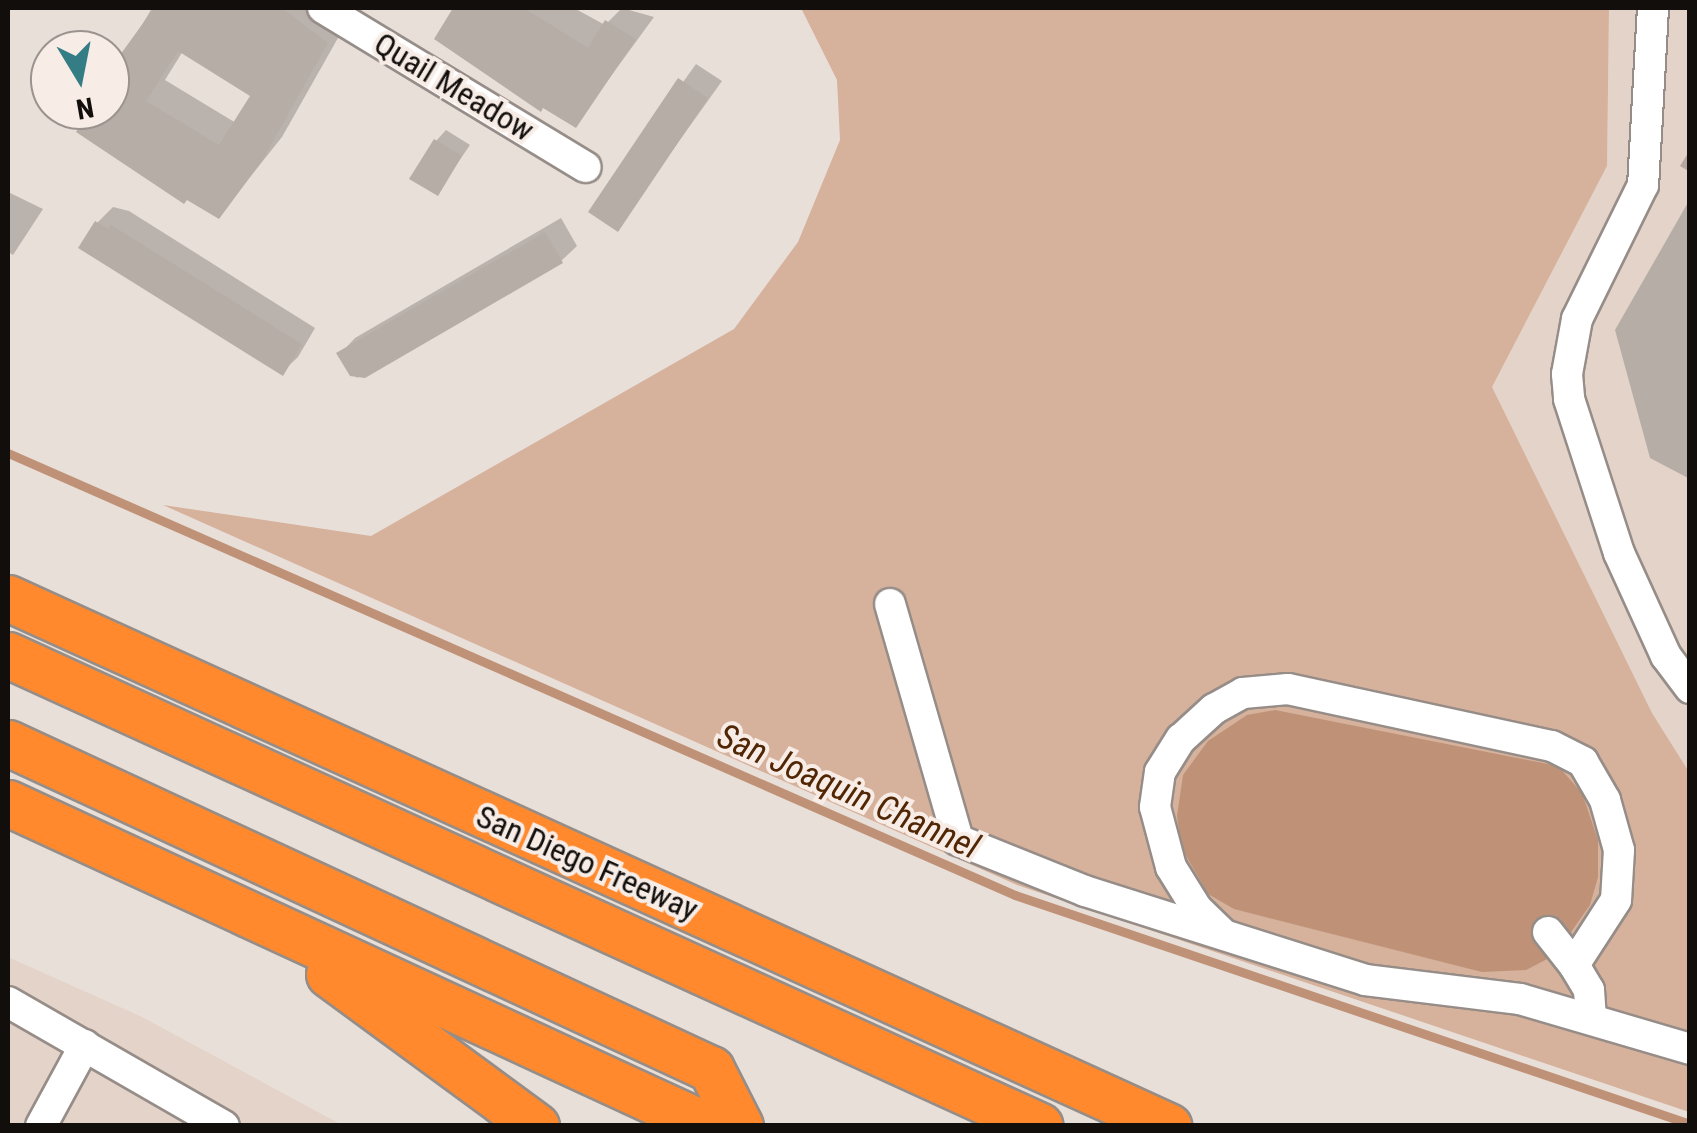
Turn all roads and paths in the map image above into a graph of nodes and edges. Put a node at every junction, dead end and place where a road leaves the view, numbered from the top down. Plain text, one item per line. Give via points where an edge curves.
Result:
1 (323, 8) edge
2 (1653, 8) edge
3 (586, 167) dead end
4 (8, 598) edge
5 (890, 604) dead end
6 (8, 655) edge
7 (1690, 688) edge
8 (8, 743) edge
9 (8, 803) edge
10 (251, 917) junction
11 (1548, 932) dead end
12 (1224, 934) junction
13 (1574, 964) junction
14 (8, 1002) edge
15 (1591, 1017) junction
16 (85, 1044) junction
17 (1690, 1049) edge
18 (41, 1126) edge
19 (224, 1126) edge
20 (536, 1126) edge
21 (708, 1126) edge
22 (740, 1126) edge
23 (1040, 1126) edge
24 (1168, 1126) edge

1 - 3 street, Quail Meadow
2 - 7 street via 1643,185 1578,319 1567,374 1619,553 1666,656
4 - 24 highway, San Diego Freeway
5 - 12 street via 958,840 1085,891
6 - 23 highway, San Diego Freeway
8 - 22 highway via 712,1068
9 - 10 highway
10 - 20 highway
10 - 21 highway
11 - 13 street
12 - 13 street via 1197,909 1158,838 1160,772 1181,739 1214,709 1243,693 1288,689 1552,746 1583,762 1605,800 1620,850 1616,900
12 - 15 street via 1365,980 1520,1000
13 - 15 street via 1590,990
14 - 16 street
15 - 17 street
16 - 18 street
16 - 19 street

